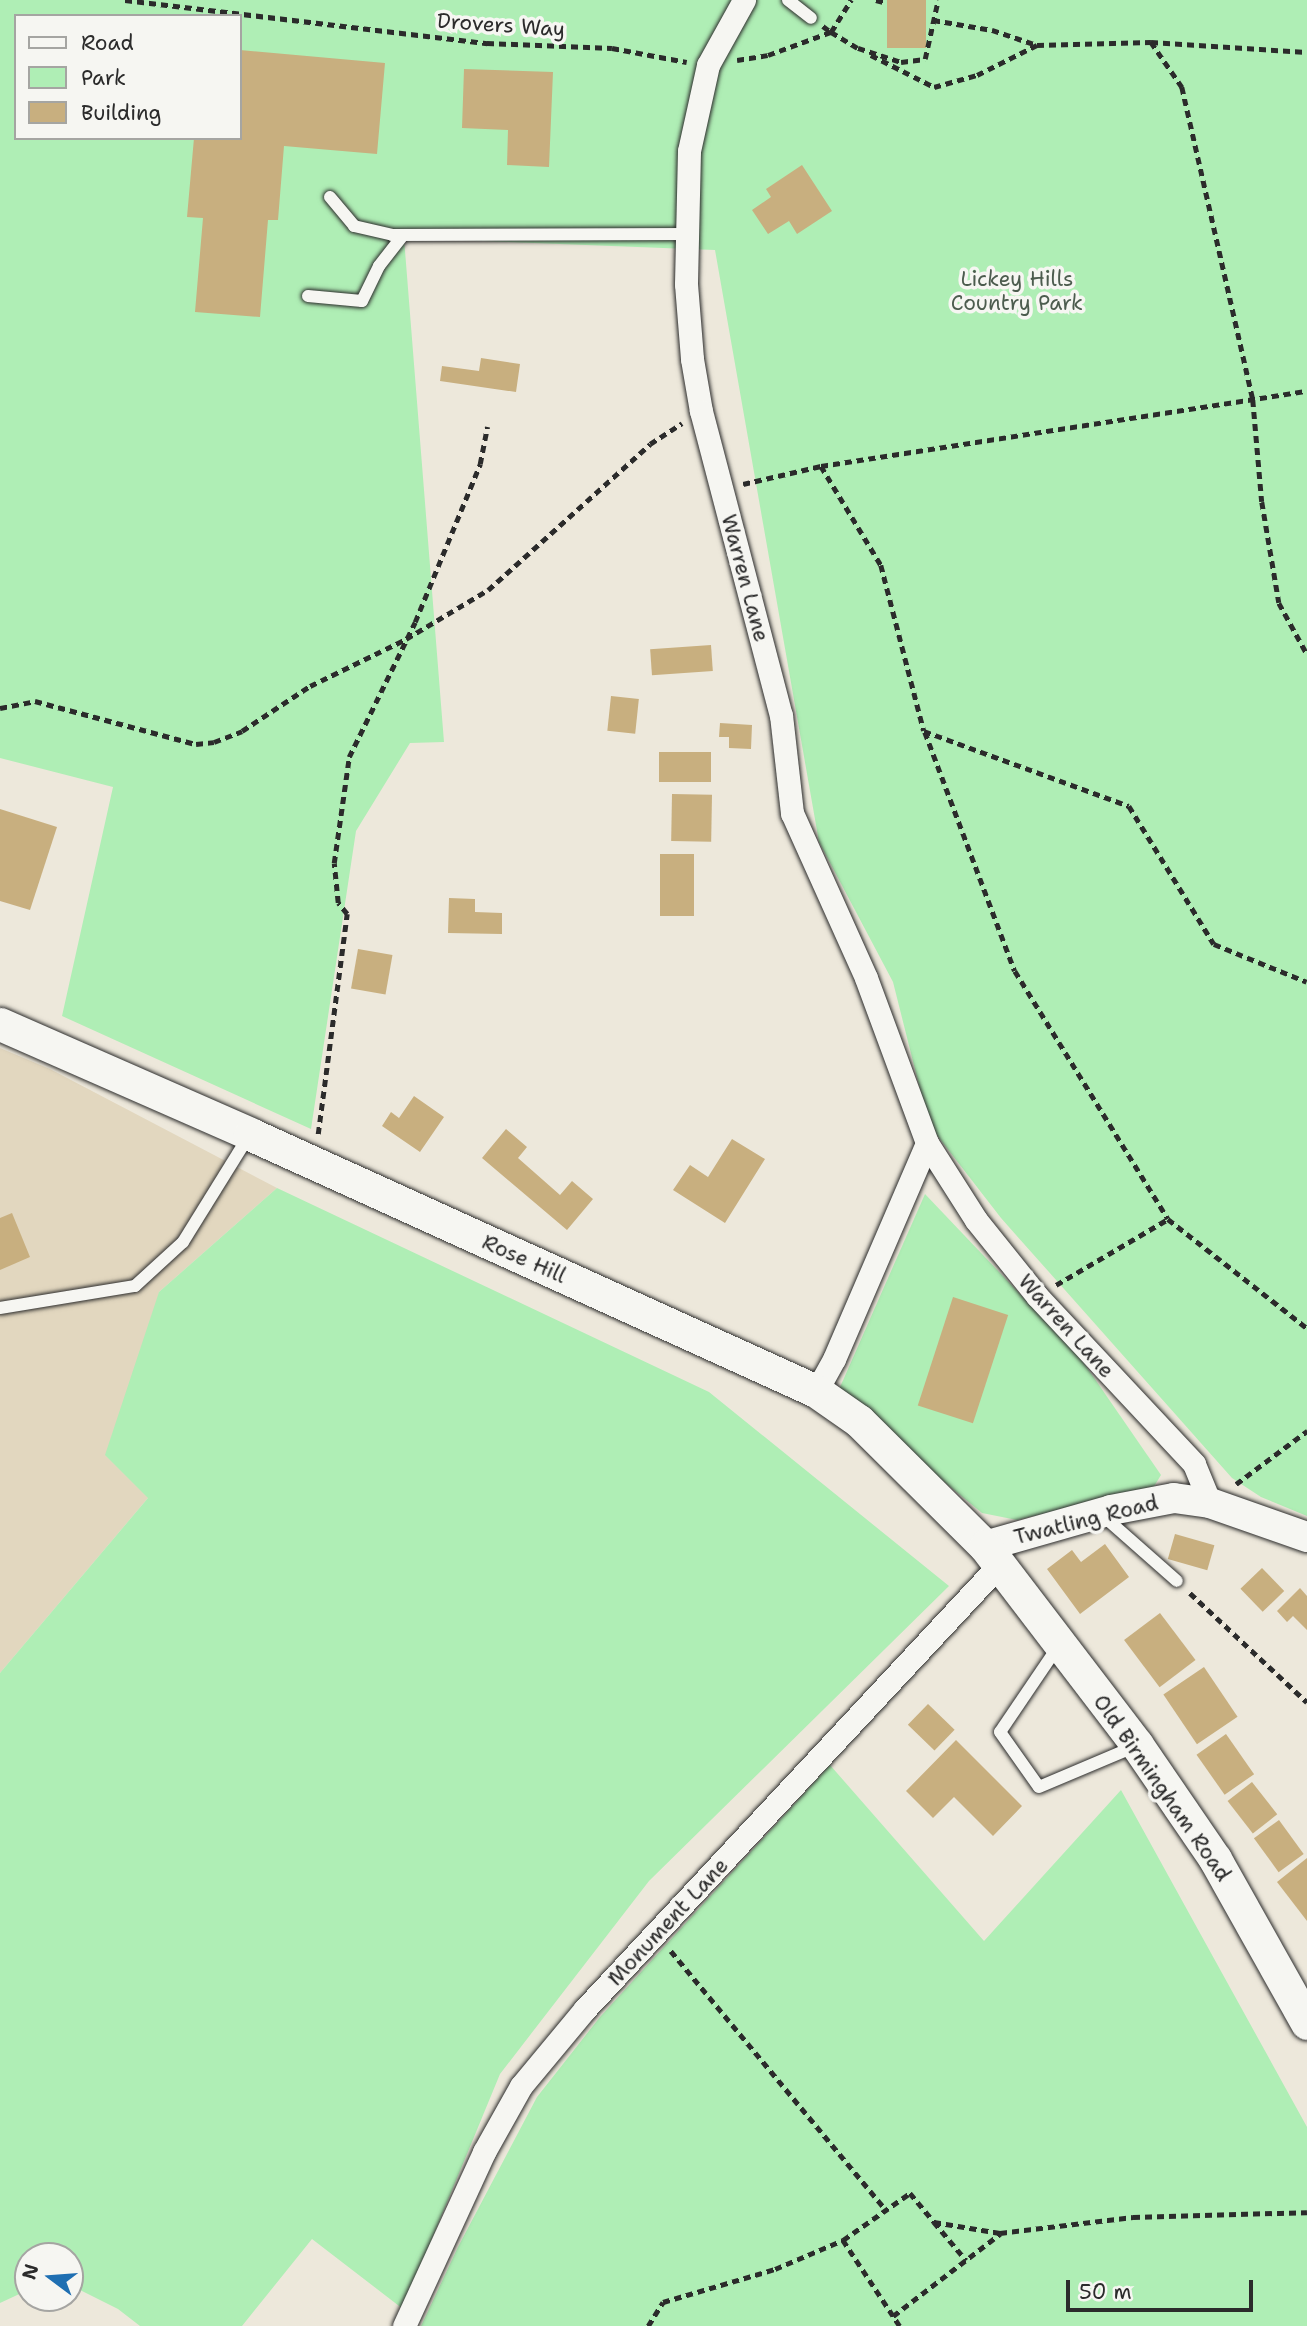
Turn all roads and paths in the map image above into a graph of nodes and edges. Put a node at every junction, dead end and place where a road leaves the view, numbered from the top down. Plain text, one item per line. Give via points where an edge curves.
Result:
1 (125, 0) edge
2 (744, 0) edge
3 (788, 0) edge
4 (851, 0) edge
5 (876, 0) edge
6 (938, 0) edge
7 (887, 3) dead end
8 (811, 18) joint
9 (933, 20) junction
10 (831, 32) junction
11 (1151, 43) junction
12 (1037, 45) junction
13 (858, 48) junction
14 (1307, 52) edge
15 (708, 65) junction
16 (330, 197) dead end
17 (688, 234) junction
18 (403, 235) junction
19 (308, 296) dead end
20 (1307, 391) edge
21 (1253, 400) junction
22 (701, 411) junction
23 (487, 427) dead end
24 (821, 466) junction
25 (722, 488) junction
26 (406, 639) junction
27 (1307, 654) edge
28 (0, 708) edge
29 (924, 731) junction
30 (1307, 982) edge
31 (0, 1024) edge
32 (250, 1134) junction
33 (927, 1143) junction
34 (308, 1161) junction
35 (1168, 1219) junction
36 (1037, 1296) junction
37 (0, 1308) edge
38 (1307, 1328) edge
39 (816, 1391) junction
40 (1307, 1431) edge
41 (1210, 1503) junction
42 (1100, 1513) junction
43 (1307, 1537) edge
44 (992, 1555) junction
45 (1177, 1581) joint
46 (1059, 1646) junction
47 (1307, 1702) edge
48 (1137, 1745) junction
49 (657, 1934) junction
50 (1307, 2023) edge
51 (886, 2210) junction
52 (1307, 2212) edge
53 (934, 2222) junction
54 (1000, 2233) junction
55 (844, 2240) junction
56 (966, 2260) junction
57 (893, 2316) junction
58 (404, 2326) edge
59 (648, 2326) edge
60 (900, 2326) edge

1 - 15 path, Drovers Way via 487,43 612,48
2 - 15 street, Warren Lane
3 - 8 lane
4 - 10 path
5 - 7 path
6 - 9 path
8 - 10 path
9 - 12 path
9 - 13 path via 925,59 901,62
10 - 13 path
10 - 15 path, Drovers Way via 768,55
11 - 12 path
11 - 14 path
11 - 21 path via 1182,87
12 - 13 path via 977,75 934,87
15 - 17 street, Warren Lane via 690,151
16 - 18 lane via 354,226
17 - 18 lane
17 - 22 street, Warren Lane via 686,284
18 - 19 lane via 379,266 362,301
20 - 21 path
21 - 24 path
21 - 27 path via 1262,502 1279,603
22 - 25 street, Warren Lane
22 - 26 path via 650,444 488,590
23 - 26 path via 480,464
24 - 25 path
24 - 29 path via 881,565
25 - 33 street, Warren Lane via 780,716 792,813 866,978
26 - 28 path via 310,686 242,731 214,742 196,744 34,701
26 - 34 path via 349,757 334,863 338,903 347,914 318,1133
29 - 30 path via 1129,806 1214,944
29 - 35 path via 1016,971
31 - 32 main road, Rose Hill
32 - 34 main road, Rose Hill
32 - 37 lane via 183,1241 135,1286
33 - 36 street, Warren Lane via 976,1220
33 - 39 street
34 - 39 main road, Rose Hill
35 - 36 path
35 - 38 path
36 - 41 street, Warren Lane via 1194,1464
39 - 44 main road, Rose Hill via 859,1421
40 - 41 path
41 - 42 street, Twatling Road via 1174,1498
41 - 43 street, Twatling Road
42 - 44 street, Twatling Road
42 - 45 lane
44 - 46 main road, Old Birmingham Road
44 - 49 street, Monument Lane
45 - 47 path
46 - 48 main road, Old Birmingham Road
46 - 48 lane via 999,1731 1039,1787
48 - 50 main road, Old Birmingham Road via 1215,1859
49 - 51 path
49 - 58 street, Monument Lane via 585,2009 521,2086 484,2152
51 - 53 path via 910,2193
51 - 55 path
52 - 54 path via 1133,2217
53 - 54 path
53 - 56 path
54 - 56 path
55 - 57 path
55 - 59 path via 775,2269 663,2302
56 - 57 path
57 - 60 path

